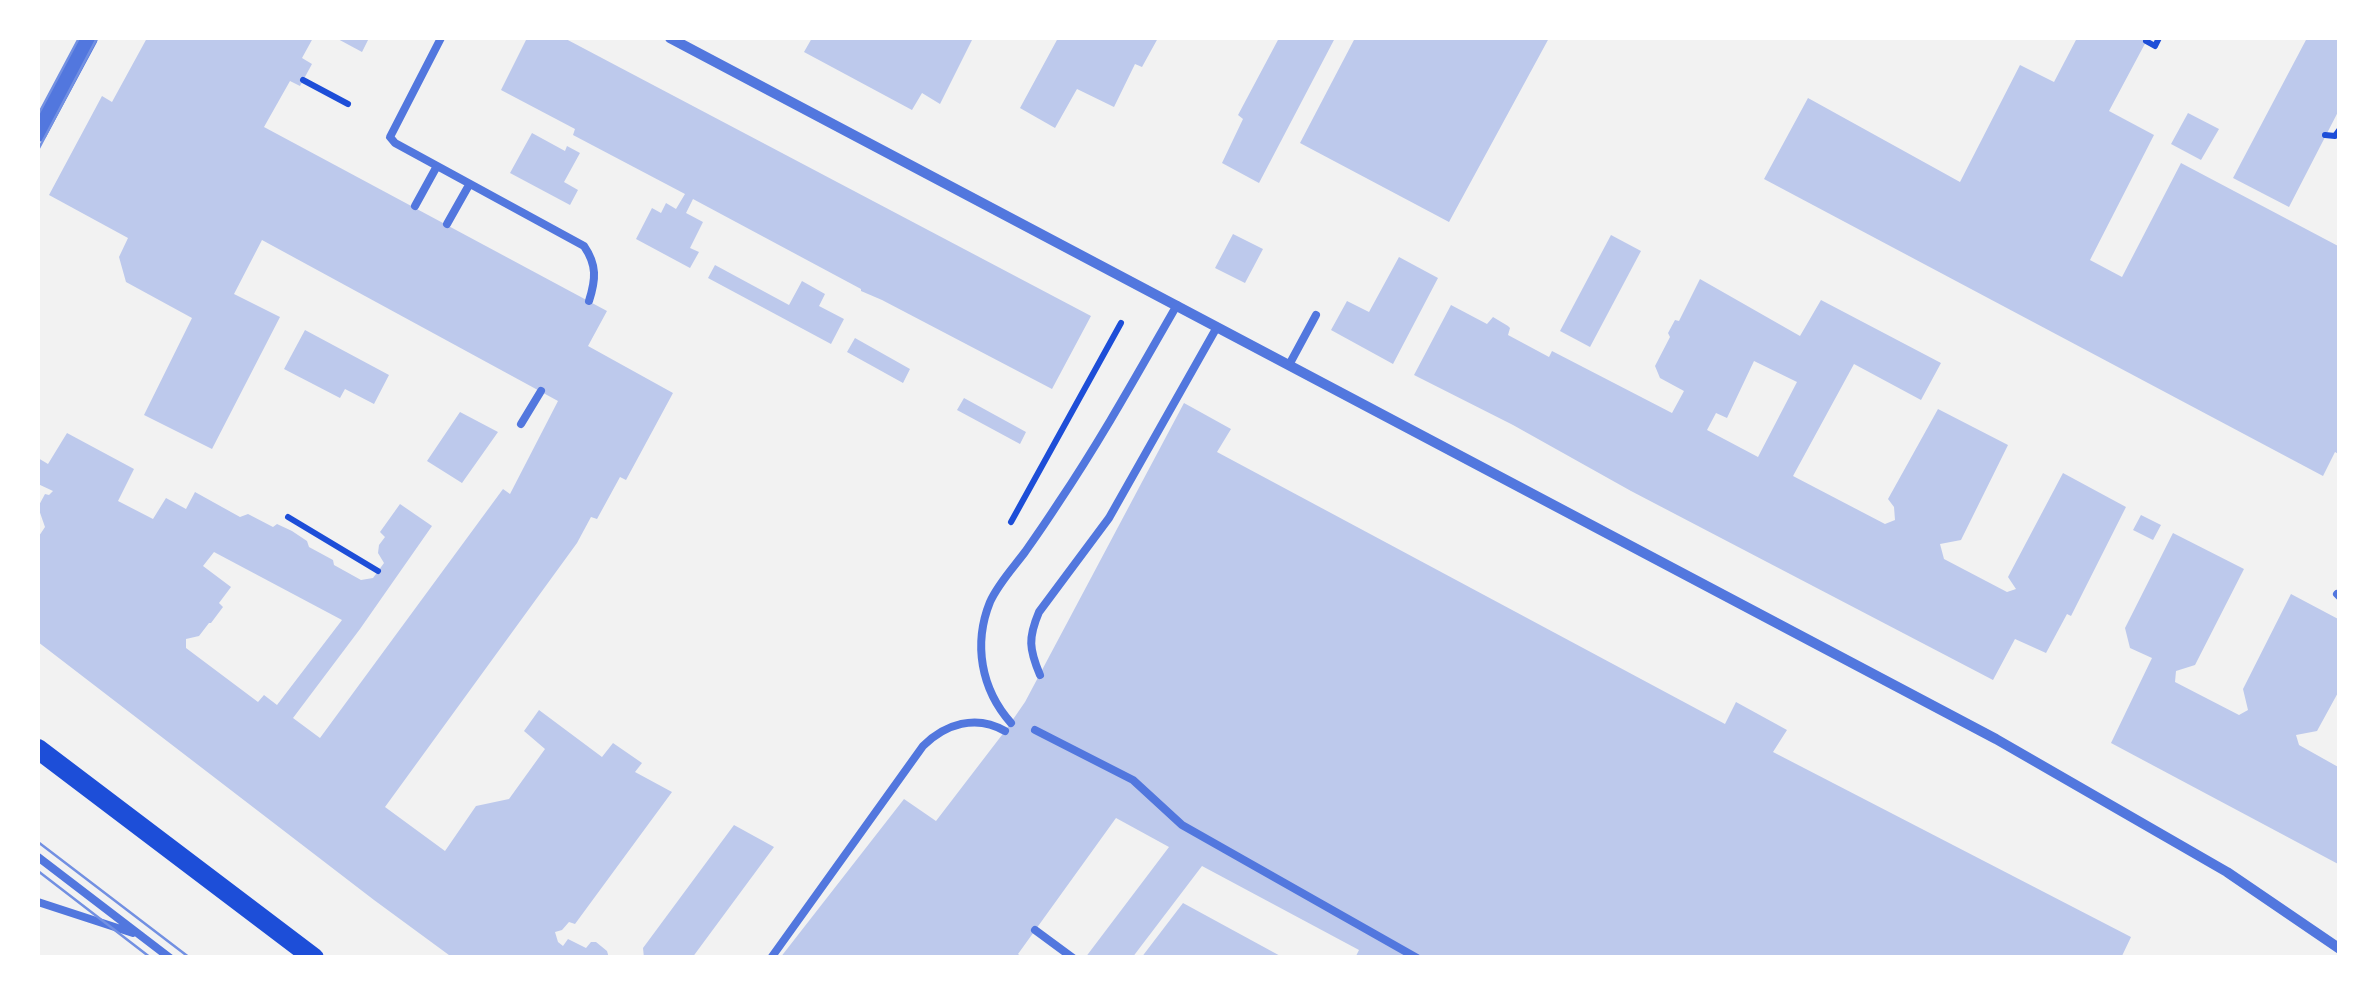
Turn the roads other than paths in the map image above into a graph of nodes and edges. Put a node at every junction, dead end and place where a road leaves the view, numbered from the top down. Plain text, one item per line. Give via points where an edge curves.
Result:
1 (89, 38) edge
2 (440, 38) edge
3 (670, 38) edge
4 (38, 134) edge
5 (437, 166) junction
6 (469, 184) junction
7 (415, 206) dead end
8 (447, 224) dead end
9 (589, 300) dead end
10 (1177, 305) junction
11 (1316, 314) dead end
12 (1217, 327) junction
13 (1290, 365) junction
14 (540, 391) dead end
15 (521, 424) dead end
16 (1040, 675) dead end
17 (1035, 730) dead end
18 (38, 749) edge
19 (38, 857) edge
20 (38, 902) edge
21 (1035, 930) dead end
22 (142, 936) junction
23 (2340, 948) edge
24 (170, 958) edge
25 (314, 958) edge
26 (770, 958) edge
27 (1073, 958) edge
28 (1417, 958) edge

1 - 4 street
2 - 5 lane via 390,137
3 - 10 street
5 - 6 lane
5 - 7 lane
6 - 8 lane
6 - 9 lane via 584,246 595,268
10 - 12 street
10 - 26 lane via 1086,462 990,603 980,650 983,672 1008,727 967,723 922,746
11 - 13 lane
12 - 13 street
12 - 16 lane via 1109,518 1040,612 1030,648
13 - 23 street via 2023,753 2227,872
14 - 15 lane
17 - 28 lane via 1133,780 1182,825
18 - 25 main road
19 - 22 lane
20 - 22 lane
21 - 27 lane
22 - 24 lane

